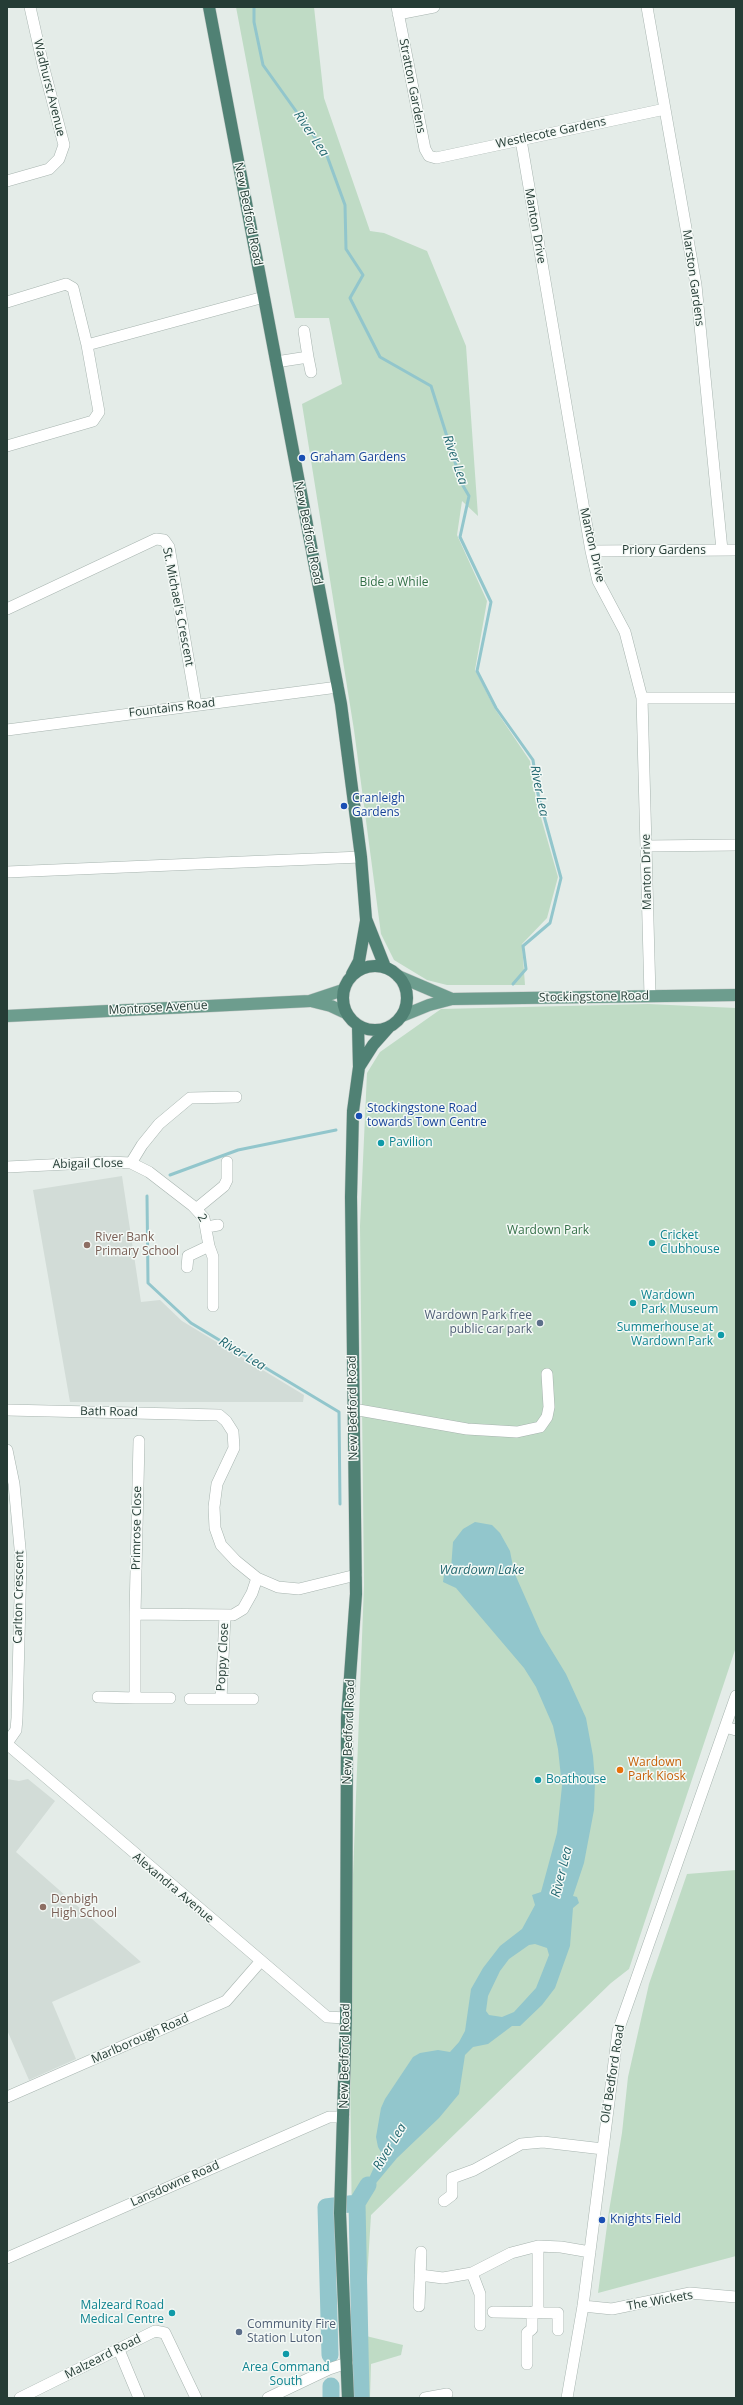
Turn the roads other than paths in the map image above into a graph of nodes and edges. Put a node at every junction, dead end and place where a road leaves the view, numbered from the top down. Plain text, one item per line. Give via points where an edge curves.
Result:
1 (30, 7) edge
2 (209, 7) edge
3 (434, 7) edge
4 (647, 7) edge
5 (398, 11) edge
6 (665, 109) junction
7 (521, 140) junction
8 (436, 158) joint
9 (7, 181) edge
10 (264, 297) junction
11 (7, 302) edge
12 (304, 331) dead end
13 (87, 345) junction
14 (308, 357) junction
15 (276, 362) junction
16 (311, 372) dead end
17 (7, 446) edge
18 (722, 550) junction
19 (736, 550) edge
20 (591, 552) junction
21 (7, 609) edge
22 (338, 687) junction
23 (642, 698) junction
24 (736, 698) edge
25 (196, 704) junction
26 (7, 730) edge
27 (736, 845) edge
28 (647, 846) junction
29 (361, 857) junction
30 (7, 872) edge
31 (366, 919) junction
32 (385, 967) junction
33 (351, 976) junction
34 (398, 976) junction
35 (343, 990) junction
36 (736, 995) edge
37 (650, 996) junction
38 (452, 999) junction
39 (310, 1001) junction
40 (346, 1013) junction
41 (7, 1016) edge
42 (402, 1016) junction
43 (358, 1025) junction
44 (388, 1027) junction
45 (359, 1067) junction
46 (236, 1097) dead end
47 (226, 1162) dead end
48 (131, 1163) junction
49 (7, 1167) edge
50 (196, 1209) junction
51 (218, 1225) dead end
52 (207, 1226) junction
53 (209, 1246) junction
54 (187, 1267) dead end
55 (214, 1306) dead end
56 (547, 1374) dead end
57 (353, 1409) junction
58 (7, 1410) edge
59 (139, 1441) dead end
60 (7, 1450) edge
61 (356, 1575) junction
62 (257, 1578) junction
63 (135, 1614) junction
64 (225, 1616) junction
65 (736, 1696) edge
66 (98, 1697) dead end
67 (135, 1698) junction
68 (170, 1698) dead end
69 (190, 1699) dead end
70 (221, 1699) junction
71 (253, 1699) dead end
72 (725, 1727) junction
73 (736, 1730) edge
74 (7, 1744) edge
75 (260, 1962) junction
76 (346, 2018) junction
77 (7, 2097) edge
78 (344, 2116) junction
79 (603, 2149) junction
80 (444, 2201) dead end
81 (538, 2246) junction
82 (421, 2252) dead end
83 (590, 2252) junction
84 (7, 2258) edge
85 (472, 2273) junction
86 (420, 2275) junction
87 (736, 2297) edge
88 (420, 2306) dead end
89 (583, 2306) junction
90 (493, 2312) dead end
91 (535, 2312) junction
92 (480, 2325) dead end
93 (558, 2330) dead end
94 (119, 2350) junction
95 (347, 2363) junction
96 (527, 2364) dead end
97 (447, 2394) dead end
98 (20, 2398) edge
99 (139, 2398) edge
100 (196, 2398) edge
101 (268, 2398) edge
102 (348, 2398) edge
103 (426, 2398) edge
104 (567, 2398) edge

1 - 9 street, Wadhurst Avenue via 42,65 64,145 59,159 49,169
2 - 10 highway, New Bedford Road
3 - 5 street
4 - 6 street, Marston Gardens
5 - 8 street, Stratton Gardens via 425,149 429,156
6 - 7 street, Westlecote Gardens
6 - 18 street, Marston Gardens via 696,285
7 - 8 street, Westlecote Gardens
7 - 20 street, Manton Drive
10 - 13 street
10 - 15 highway, New Bedford Road
11 - 13 street via 66,284 73,288
12 - 14 street
13 - 17 street via 99,412 92,421
14 - 15 street
14 - 16 street
15 - 22 highway, New Bedford Road
18 - 19 street, Priory Gardens
18 - 20 street, Priory Gardens
20 - 23 street, Manton Drive via 598,581 625,632
21 - 25 street, St. Michael's Crescent via 156,539 164,540 169,547
22 - 25 street, Fountains Road
22 - 29 highway, New Bedford Road
23 - 24 street
23 - 28 street, Manton Drive
25 - 26 street, Fountains Road
27 - 28 street
28 - 37 street, Manton Drive
29 - 30 street
29 - 31 highway, New Bedford Road
31 - 32 highway, New Bedford Road
31 - 33 highway, New Bedford Road via 359,961
32 - 33 highway via 367,966
32 - 34 highway
33 - 35 highway
34 - 38 main road, Stockingstone Road
34 - 42 highway via 407,995
35 - 39 main road, Montrose Avenue
35 - 40 highway via 343,1006
36 - 37 main road, Stockingstone Road
37 - 38 main road, Stockingstone Road
38 - 42 main road, Stockingstone Road
39 - 40 main road, Montrose Avenue via 332,1006
39 - 41 main road, Montrose Avenue
40 - 43 highway
42 - 44 highway
43 - 44 highway via 367,1030
43 - 45 highway, New Bedford Road
44 - 45 highway, New Bedford Road
45 - 57 highway, New Bedford Road via 353,1111 350,1197
46 - 48 street, Abigail Close via 190,1098 159,1124
47 - 50 street via 227,1180 224,1186
48 - 49 street, Abigail Close
48 - 50 street, 2 via 149,1172
50 - 52 street, 2
51 - 52 street
52 - 53 street, 2
53 - 54 street via 188,1256
53 - 55 street, 2 via 213,1257
56 - 57 street via 547,1417 540,1427 517,1432 466,1429
57 - 61 highway, New Bedford Road
58 - 62 street, Bath Road via 219,1414 233,1432 234,1448 217,1484 215,1528 221,1545
59 - 63 street, Primrose Close
60 - 74 street, Carlton Crescent via 14,1484 20,1558 17,1718 16,1730
61 - 62 street via 299,1590 278,1587
61 - 76 highway, New Bedford Road via 347,1736
62 - 64 street via 243,1609
63 - 64 street
63 - 67 street, Primrose Close
64 - 70 street, Poppy Close
65 - 72 street, Old Bedford Road
66 - 67 street
67 - 68 street
69 - 70 street
70 - 71 street
72 - 73 street
72 - 79 street, Old Bedford Road via 618,2031
74 - 75 street, Alexandra Avenue
75 - 76 street, Alexandra Avenue via 327,2018
75 - 77 street, Marlborough Road via 226,2001
76 - 78 highway, New Bedford Road
78 - 84 street, Lansdowne Road via 329,2117
78 - 95 highway, New Bedford Road via 340,2213
79 - 80 street via 530,2142 521,2144 474,2170 452,2178 452,2194
79 - 83 street, Old Bedford Road
81 - 83 street
81 - 85 street via 511,2253
81 - 91 street
82 - 86 street
83 - 89 street, Old Bedford Road
85 - 86 street via 443,2278
85 - 92 street via 480,2294
86 - 88 street
87 - 89 street, The Wickets via 690,2293 612,2310
89 - 104 street, Old Bedford Road
90 - 91 street
91 - 93 street via 558,2312
91 - 96 street via 532,2329 527,2333
94 - 98 street, Malzeard Road
94 - 99 street
94 - 100 street, Malzeard Road via 155,2330 165,2333
95 - 101 street
95 - 102 highway, New Bedford Road
97 - 103 street

